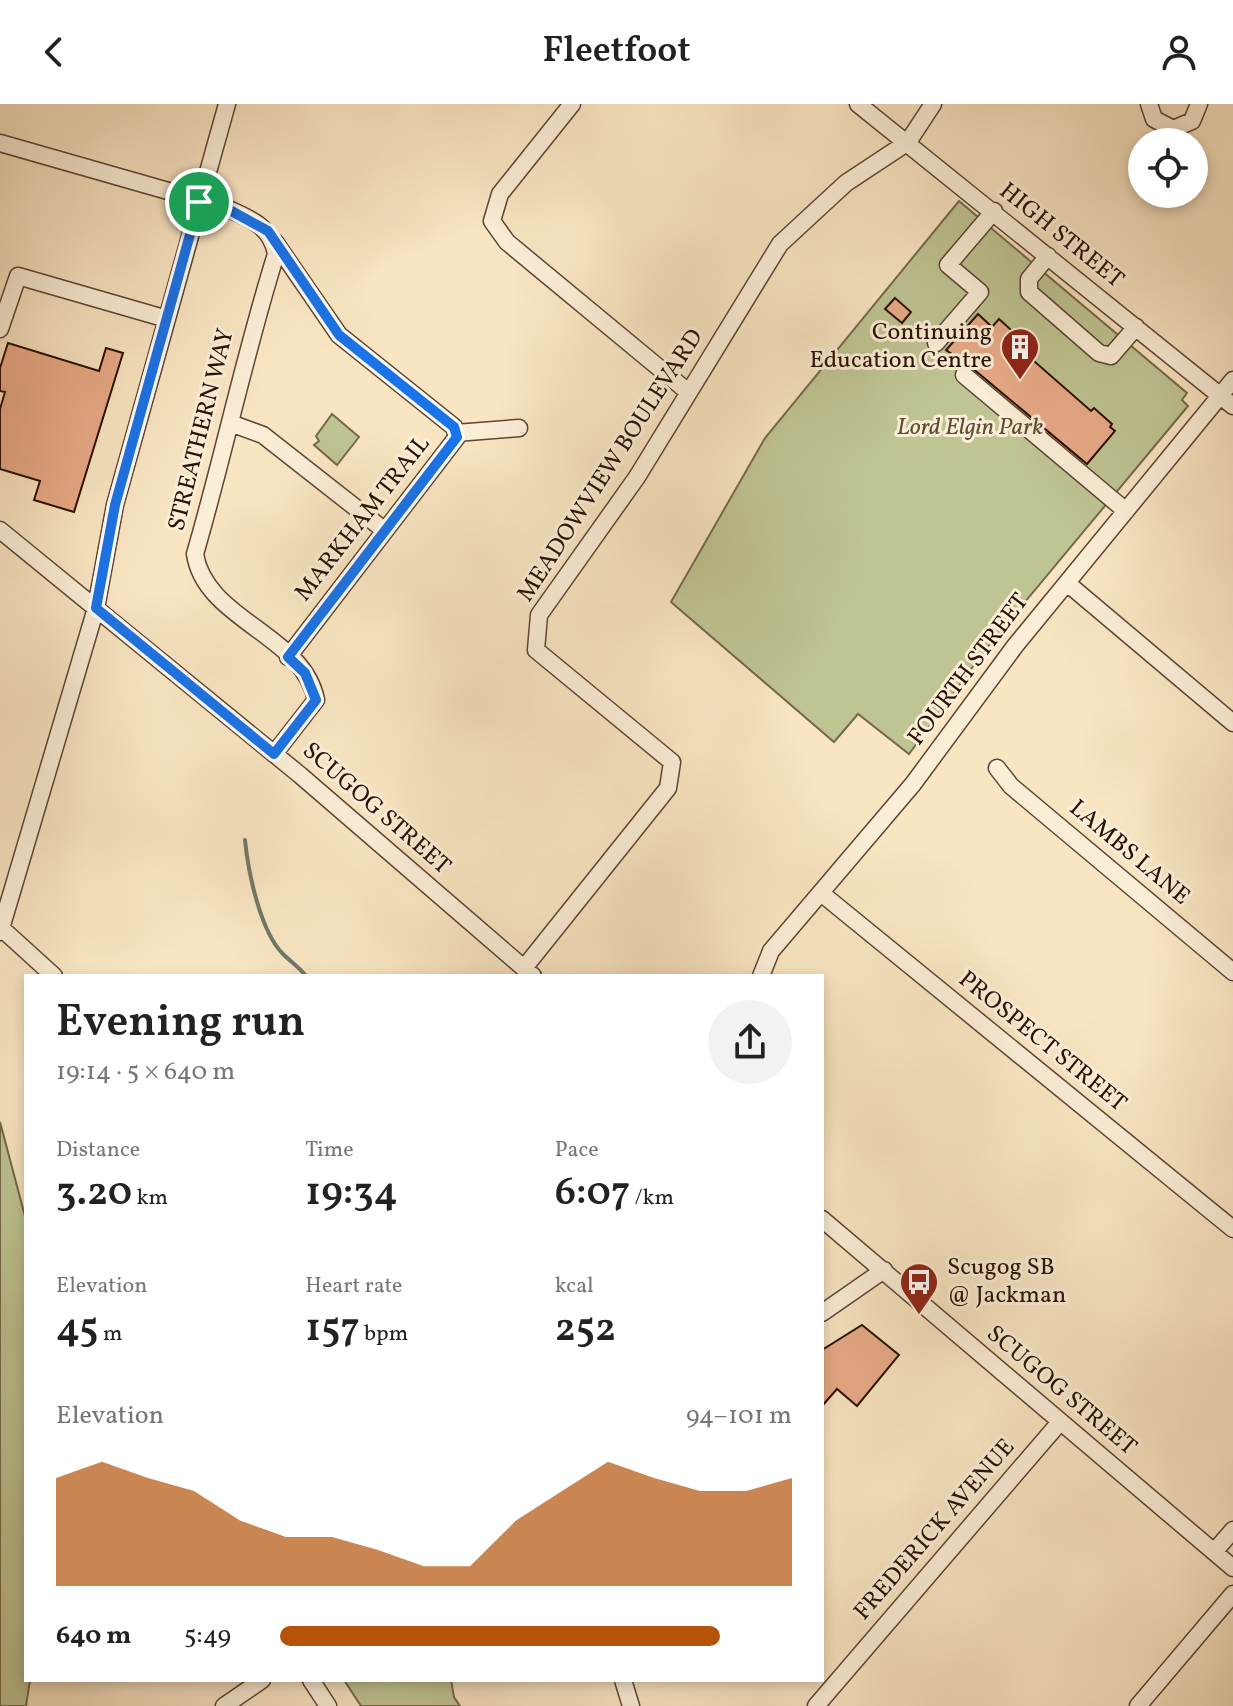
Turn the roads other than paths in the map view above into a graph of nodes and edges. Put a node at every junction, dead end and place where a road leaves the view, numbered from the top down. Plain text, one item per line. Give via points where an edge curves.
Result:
1 (227, 104) edge
2 (572, 104) edge
3 (858, 104) edge
4 (933, 104) edge
5 (1149, 104) edge
6 (1199, 104) edge
7 (908, 142) junction
8 (0, 143) edge
9 (199, 202) junction
10 (994, 211) junction
11 (274, 241) junction
12 (1048, 256) junction
13 (0, 271) edge
14 (18, 276) junction
15 (167, 319) junction
16 (1136, 327) junction
17 (0, 329) edge
18 (936, 343) dead end
19 (964, 375) dead end
20 (1233, 380) edge
21 (687, 391) junction
22 (1227, 401) edge
23 (233, 424) junction
24 (519, 428) dead end
25 (456, 433) junction
26 (1126, 511) junction
27 (0, 530) edge
28 (384, 530) junction
29 (1067, 583) junction
30 (96, 608) junction
31 (288, 657) junction
32 (1233, 723) edge
33 (274, 754) junction
34 (997, 768) dead end
35 (821, 893) junction
36 (0, 929) edge
37 (528, 972) edge
38 (1233, 972) edge
39 (52, 974) edge
40 (762, 974) edge
41 (824, 1221) edge
42 (1233, 1229) edge
43 (884, 1270) junction
44 (824, 1312) edge
45 (1060, 1422) junction
46 (1233, 1530) edge
47 (1214, 1552) junction
48 (1233, 1568) edge
49 (1233, 1594) edge
50 (259, 1682) edge
51 (312, 1682) edge
52 (624, 1682) edge
53 (224, 1706) edge
54 (328, 1706) edge
55 (631, 1706) edge
56 (816, 1706) edge
57 (1138, 1706) edge

1 - 9 street
2 - 21 street via 500,194 492,221 507,242
3 - 7 street, HIGH STREET
4 - 7 street, MEADOWVIEW BOULEVARD
5 - 6 street via 1154,119 1173,129 1192,121
7 - 10 street, HIGH STREET
7 - 21 street, MEADOWVIEW BOULEVARD via 846,183 780,244
8 - 9 street
9 - 11 street via 251,219
9 - 15 street
10 - 12 street, HIGH STREET
10 - 18 street via 948,265 980,292
11 - 23 street, STREATHERN WAY via 276,254 248,344
11 - 25 street, MARKHAM TRAIL via 339,335
12 - 16 street, HIGH STREET
12 - 16 street via 1029,279 1029,292 1099,353 1111,356
13 - 14 street
14 - 15 street
14 - 17 street
15 - 30 street via 115,505
16 - 22 street, HIGH STREET
19 - 26 street
20 - 22 street, FOURTH STREET
21 - 37 street, MEADOWVIEW BOULEVARD via 637,477 539,615 536,650 672,762 668,788
22 - 26 street, FOURTH STREET
23 - 28 street via 263,435
23 - 31 street, STREATHERN WAY via 195,554 198,571 209,588
24 - 25 street
25 - 28 street, MARKHAM TRAIL
26 - 29 street, FOURTH STREET
27 - 30 street, SCUGOG STREET
28 - 31 street, MARKHAM TRAIL
29 - 32 street
29 - 35 street, FOURTH STREET via 913,784
30 - 33 street, SCUGOG STREET
30 - 36 street
31 - 33 street, STREATHERN WAY via 305,673 316,700
33 - 37 street, SCUGOG STREET
34 - 38 street, LAMBS LANE via 1011,786
35 - 40 street, FOURTH STREET via 771,951
35 - 42 street, PROSPECT STREET
36 - 39 street
41 - 43 street, SCUGOG STREET
43 - 44 street
43 - 45 street, SCUGOG STREET
45 - 47 street, SCUGOG STREET
45 - 56 street, FREDERICK AVENUE
46 - 47 street
47 - 48 street, SCUGOG STREET
49 - 57 street
50 - 53 street
51 - 54 street
52 - 55 street

